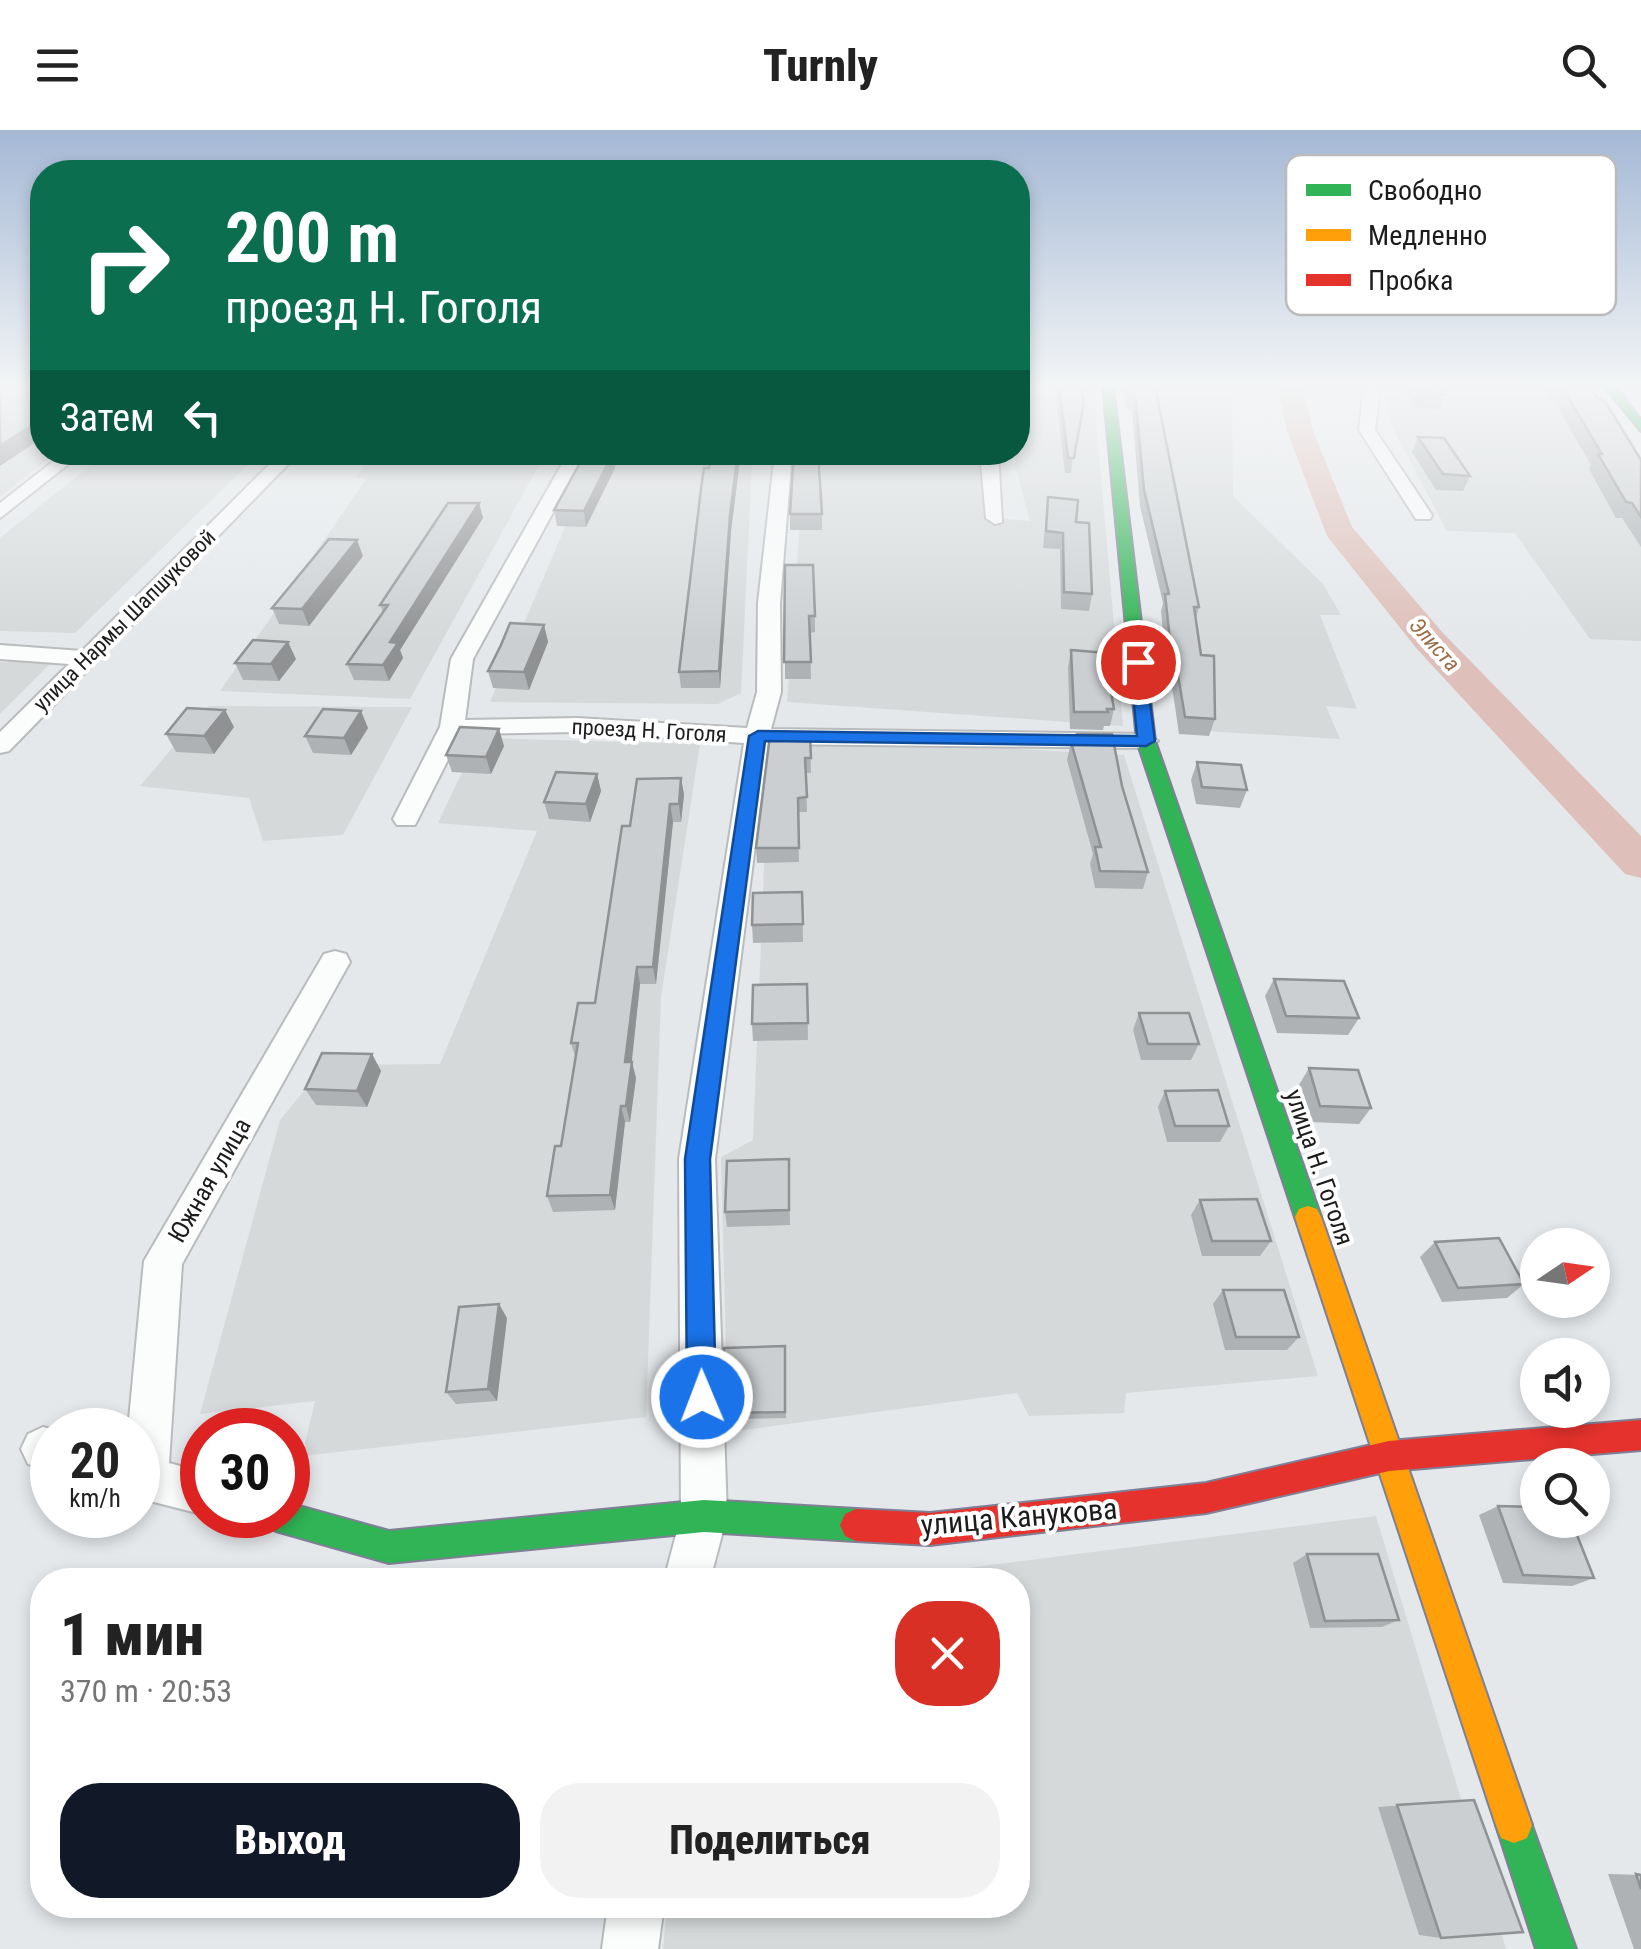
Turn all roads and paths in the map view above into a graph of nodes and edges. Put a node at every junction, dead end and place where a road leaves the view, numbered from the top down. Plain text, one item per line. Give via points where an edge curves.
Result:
1 (52, 471) edge
2 (273, 471) edge
3 (567, 471) edge
4 (782, 471) edge
5 (991, 471) edge
6 (1117, 471) edge
7 (1394, 471) edge
8 (0, 512) edge
9 (1422, 516) dead end
10 (995, 518) dead end
11 (0, 652) edge
12 (88, 658) junction
13 (452, 727) junction
14 (758, 736) junction
15 (1146, 741) junction
16 (0, 746) edge
17 (406, 820) dead end
18 (335, 962) dead end
19 (149, 1408) edge
20 (1641, 1435) edge
21 (1389, 1456) junction
22 (704, 1516) junction
23 (310, 1525) edge
24 (691, 1568) edge
25 (634, 1918) edge
26 (630, 1949) edge
27 (1556, 1949) edge

1 - 8 street
2 - 12 street, улица Нармы Шапшуковой
3 - 13 street via 462,659
4 - 14 street via 769,603 770,692
5 - 10 street
6 - 15 street, улица Н. Гоголя
7 - 9 street
11 - 12 street
12 - 16 street, улица Нармы Шапшуковой
13 - 14 street, проезд Н. Гоголя via 577,725
13 - 17 street
14 - 15 street, проезд Н. Гоголя
14 - 22 street via 698,1159
15 - 21 street, улица Н. Гоголя
18 - 19 street, Южная улица via 163,1261
20 - 21 street, улица Канукова
21 - 22 street, улица Канукова via 1206,1498 930,1528
21 - 27 street, улица Н. Гоголя
22 - 23 street, улица Канукова via 389,1547
22 - 24 street
25 - 26 street

